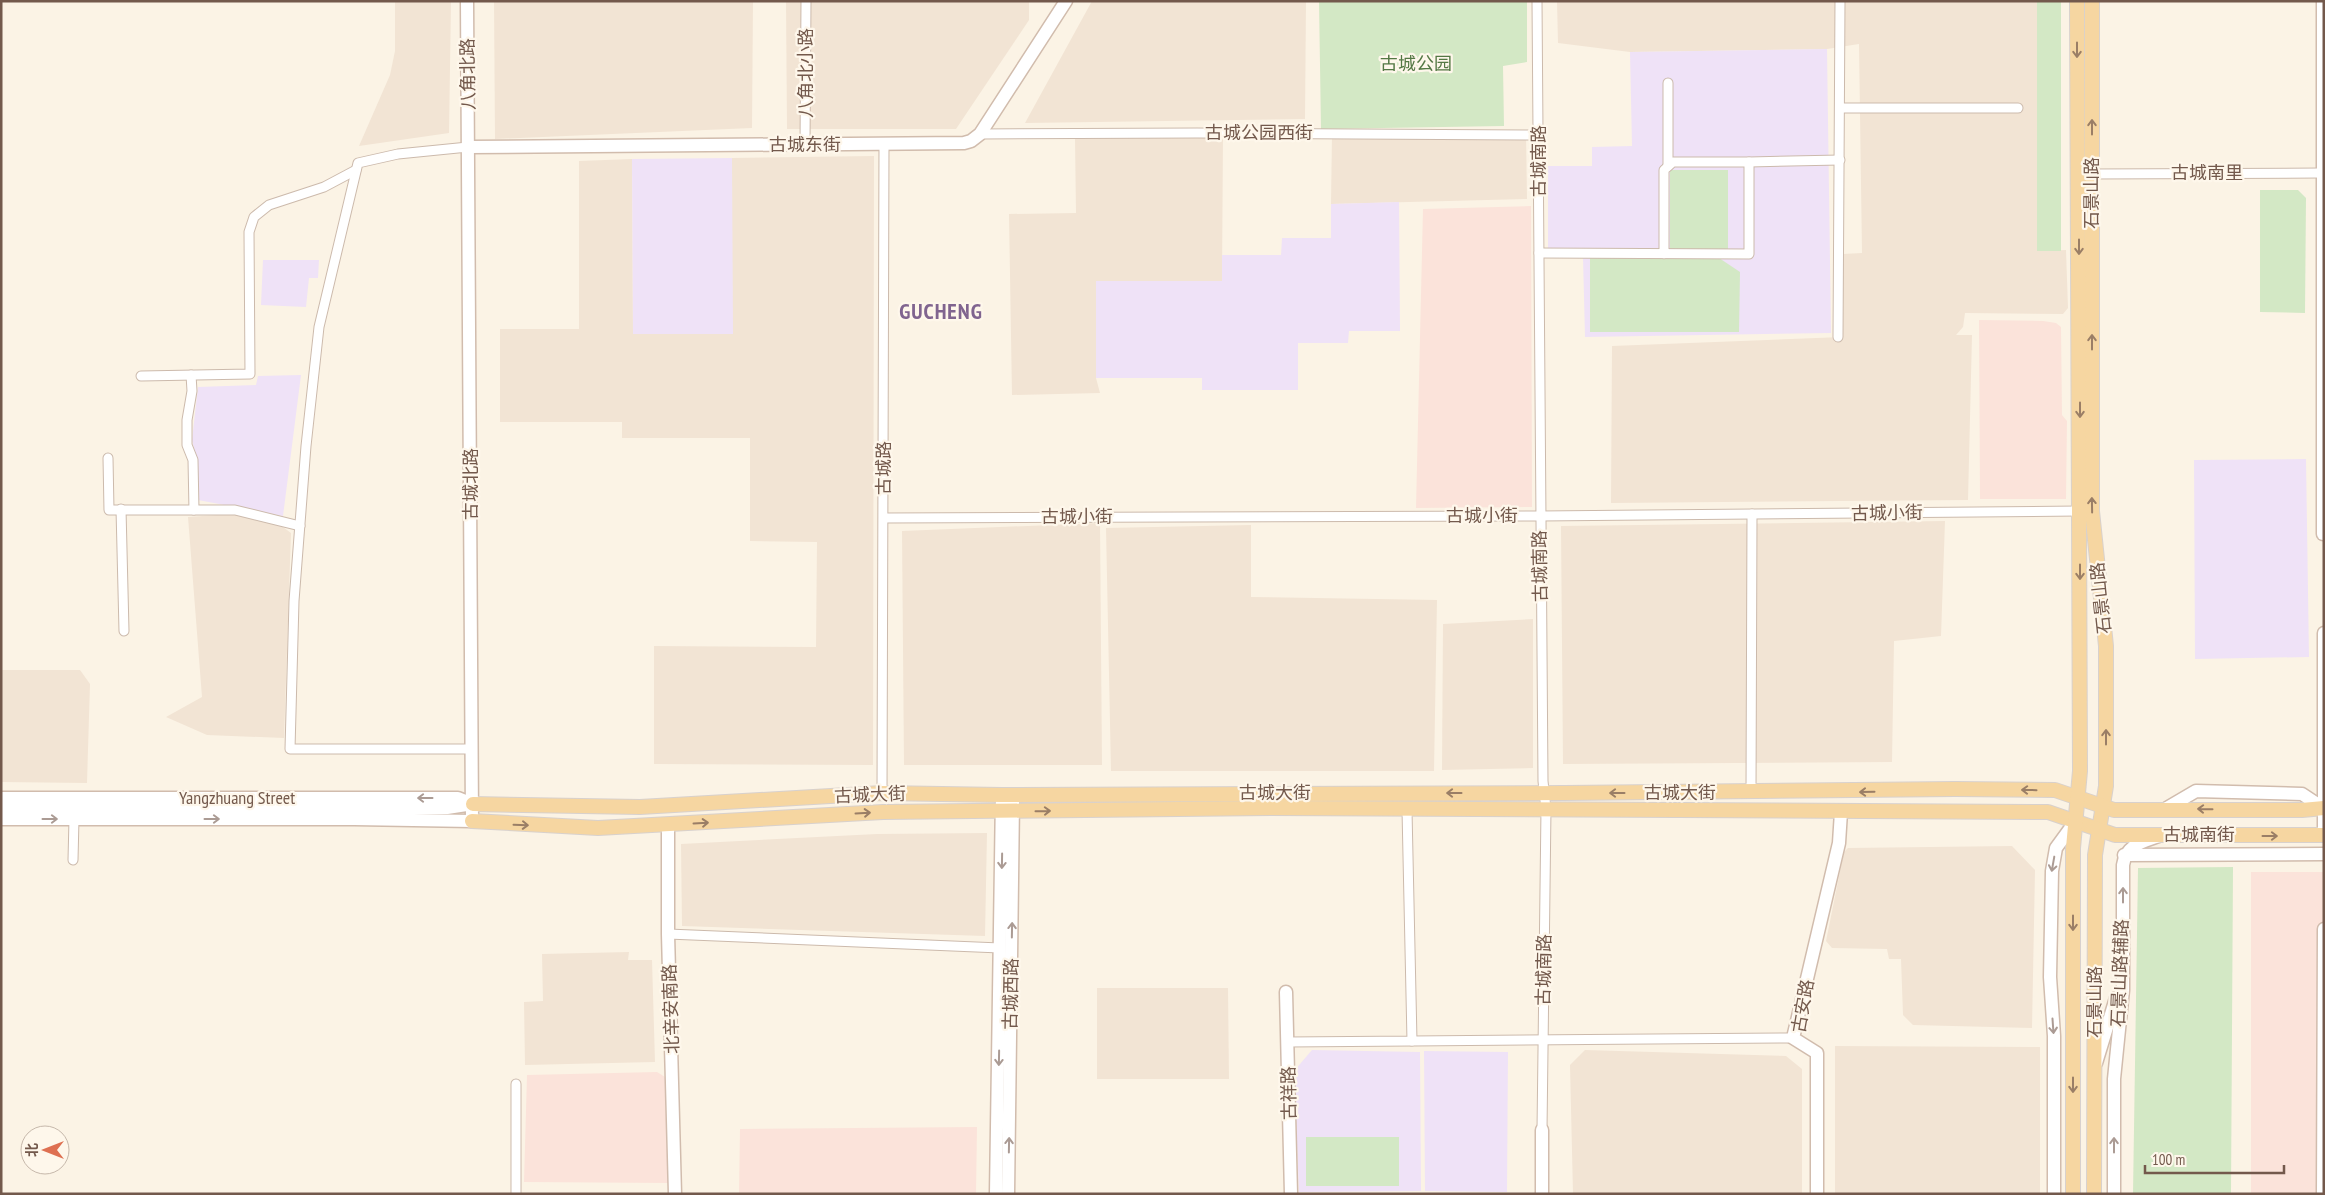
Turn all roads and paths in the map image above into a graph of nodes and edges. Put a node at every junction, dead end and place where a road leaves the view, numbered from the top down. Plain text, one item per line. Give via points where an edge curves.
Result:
1 (467, 1) edge
2 (806, 1) edge
3 (1066, 1) edge
4 (1537, 1) edge
5 (1840, 1) edge
6 (2077, 1) edge
7 (2092, 1) edge
8 (2323, 1) edge
9 (1668, 84) dead end
10 (1841, 108) junction
11 (2018, 108) dead end
12 (980, 134) junction
13 (1539, 135) junction
14 (884, 144) junction
15 (805, 145) junction
16 (468, 147) junction
17 (1840, 160) junction
18 (1749, 162) junction
19 (1668, 166) junction
20 (356, 170) junction
21 (2322, 172) edge
22 (2092, 174) junction
23 (1539, 253) junction
24 (1664, 254) junction
25 (1838, 337) dead end
26 (191, 375) junction
27 (141, 376) dead end
28 (2323, 380) edge
29 (108, 458) dead end
30 (122, 510) junction
31 (194, 510) junction
32 (2079, 511) junction
33 (1752, 514) junction
34 (1540, 516) junction
35 (884, 518) junction
36 (300, 526) junction
37 (2323, 534) edge
38 (124, 630) dead end
39 (2324, 634) edge
40 (472, 749) junction
41 (1751, 792) junction
42 (882, 793) junction
43 (1545, 793) junction
44 (1008, 794) junction
45 (2077, 797) junction
46 (1, 798) edge
47 (472, 804) junction
48 (2102, 806) junction
49 (1, 808) edge
50 (2323, 808) edge
51 (1546, 809) junction
52 (1406, 810) junction
53 (1008, 811) junction
54 (1841, 812) junction
55 (1, 820) edge
56 (74, 820) junction
57 (472, 821) junction
58 (2075, 822) junction
59 (668, 825) junction
60 (2099, 830) junction
61 (2324, 831) edge
62 (2162, 835) junction
63 (2324, 835) edge
64 (2324, 854) edge
65 (2124, 855) junction
66 (73, 860) dead end
67 (2324, 929) edge
68 (668, 934) junction
69 (1000, 948) junction
70 (2122, 961) junction
71 (1286, 992) dead end
72 (1793, 1038) junction
73 (1544, 1040) junction
74 (1412, 1041) junction
75 (1288, 1042) junction
76 (2096, 1065) junction
77 (516, 1084) dead end
78 (1542, 1130) joint
79 (516, 1194) edge
80 (675, 1194) edge
81 (996, 1194) edge
82 (1008, 1194) edge
83 (1290, 1194) edge
84 (1542, 1194) edge
85 (1817, 1194) edge
86 (2054, 1194) edge
87 (2073, 1194) edge
88 (2094, 1194) edge
89 (2114, 1194) edge
90 (2323, 1194) edge

1 - 16 street, 八角北路
2 - 15 street, 八角北小路
3 - 12 street
4 - 13 street, 古城南路
5 - 10 street
6 -> 32 main road, 石景山路
22 -> 7 main road, 石景山路
8 - 21 street
9 - 19 street
10 - 11 street
10 - 17 street
12 - 13 street, 古城公园西街
12 - 14 street, 古城东街 via 964,143
13 - 23 street, 古城南路
14 - 15 street, 古城东街
14 - 35 street, 古城路
15 - 16 street, 古城东街
16 - 20 street via 398,154 358,163
16 - 40 street, 古城北路
17 - 18 street
17 - 25 street
18 - 19 street via 1673,162
18 - 24 street via 1749,254
19 - 24 street via 1664,170
20 - 26 street via 324,187 269,205 254,217 249,232 250,374
20 - 36 street via 319,327
21 - 22 street, 古城南里
21 - 28 street
48 -> 22 main road, 石景山路 via 2106,786 2106,646 2092,510
23 - 24 street
23 - 34 street, 古城南路
26 - 27 street
26 - 31 street via 187,445 193,460
28 - 37 street
29 - 30 street via 109,510
30 - 31 street
30 - 38 street
31 - 36 street via 235,510
32 - 33 street, 古城小街
32 -> 45 main road, 石景山路 via 2080,771
33 - 34 street, 古城小街
33 - 41 street
34 - 35 street, 古城小街
34 - 43 street, 古城南路
35 - 42 street, 古城路
36 - 40 street via 294,601 290,749
39 - 50 street
40 - 47 street, 古城北路
41 -> 43 main road, 古城大街
45 -> 41 main road, 古城大街 via 2055,790
42 - 44 main road, 古城大街
42 - 47 main road, 古城大街 via 640,807
43 -> 44 main road, 古城大街
43 - 51 street, 古城南路
44 - 53 street, 古城西路
45 - 48 main road, 古城南街
45 - 58 main road, 石景山路
47 -> 46 street, Yangzhuang Street via 458,798
47 - 49 street via 447,808
47 - 57 street, 古城北路
50 -> 48 main road, 古城南街 via 2114,810
48 - 60 main road, 石景山路
50 - 61 street
51 - 52 main road, 古城大街
51 - 54 main road, 古城大街
51 - 73 street, 古城南路
53 -> 52 main road, 古城大街
52 - 74 street
59 -> 53 main road, 古城大街 via 883,812
53 -> 69 street, 古城西路
82 -> 53 street, 古城西路
54 - 58 main road, 古城大街 via 2048,812
54 - 72 street, 古安路 via 1839,843
55 -> 56 street, Yangzhuang Street
56 -> 57 street, Yangzhuang Street
56 - 66 street
57 -> 59 main road, 古城大街 via 598,828
58 - 60 main road, 古城南街
58 -> 86 street via 2056,848 2052,870 2050,977 2054,1036
58 -> 87 main road, 石景山路
59 - 68 street, 北辛安南路
60 - 62 main road, 古城南街 via 2115,834
60 - 76 main road, 石景山路 via 2095,855
62 -> 63 main road, 古城南街
62 - 65 street via 2131,846
64 - 65 street
70 -> 65 street, 石景山路辅路
67 - 90 street
68 - 69 street
68 - 80 street, 北辛安南路
69 -> 81 street, 古城西路
70 - 76 street via 2115,1000
89 -> 70 street, 石景山路辅路 via 2114,1079
71 - 75 street, 古祥路
72 - 73 street
72 - 85 street, 古安路 via 1816,1053
73 - 74 street
73 - 78 street, 古城南路
74 - 75 street
75 - 83 street, 古祥路
76 - 88 main road, 石景山路
77 - 79 street
78 - 84 street

